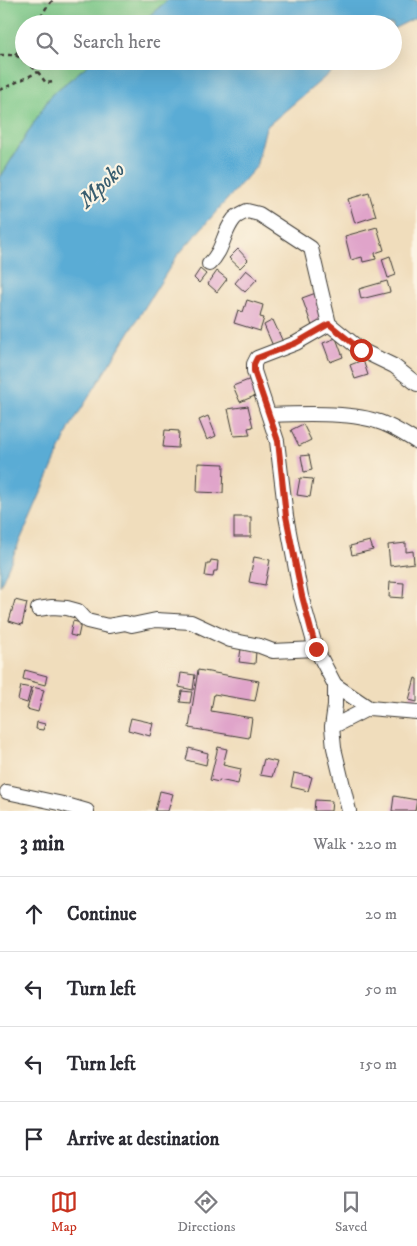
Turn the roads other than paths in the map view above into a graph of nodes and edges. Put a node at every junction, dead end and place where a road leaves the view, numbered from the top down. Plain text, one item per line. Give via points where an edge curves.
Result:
1 (209, 264) dead end
2 (329, 324) junction
3 (417, 384) edge
4 (269, 416) junction
5 (417, 442) edge
6 (38, 609) dead end
7 (316, 649) junction
8 (335, 685) junction
9 (369, 708) junction
10 (417, 712) edge
11 (332, 727) junction
12 (7, 792) dead end
13 (62, 807) edge
14 (87, 811) edge
15 (350, 811) edge

1 - 2 street via 217,256 234,218 247,211 259,214 311,248
2 - 3 street via 361,350 394,366
2 - 4 street via 296,343 257,358 254,371
4 - 5 street via 329,415 375,420
4 - 7 street via 278,441 286,516
6 - 7 street via 67,608 78,611 87,620 108,626 156,620 191,622 230,640 273,651
7 - 8 street
8 - 9 street
8 - 11 street
9 - 10 street
9 - 11 street
11 - 15 street
12 - 13 street
13 - 14 street

